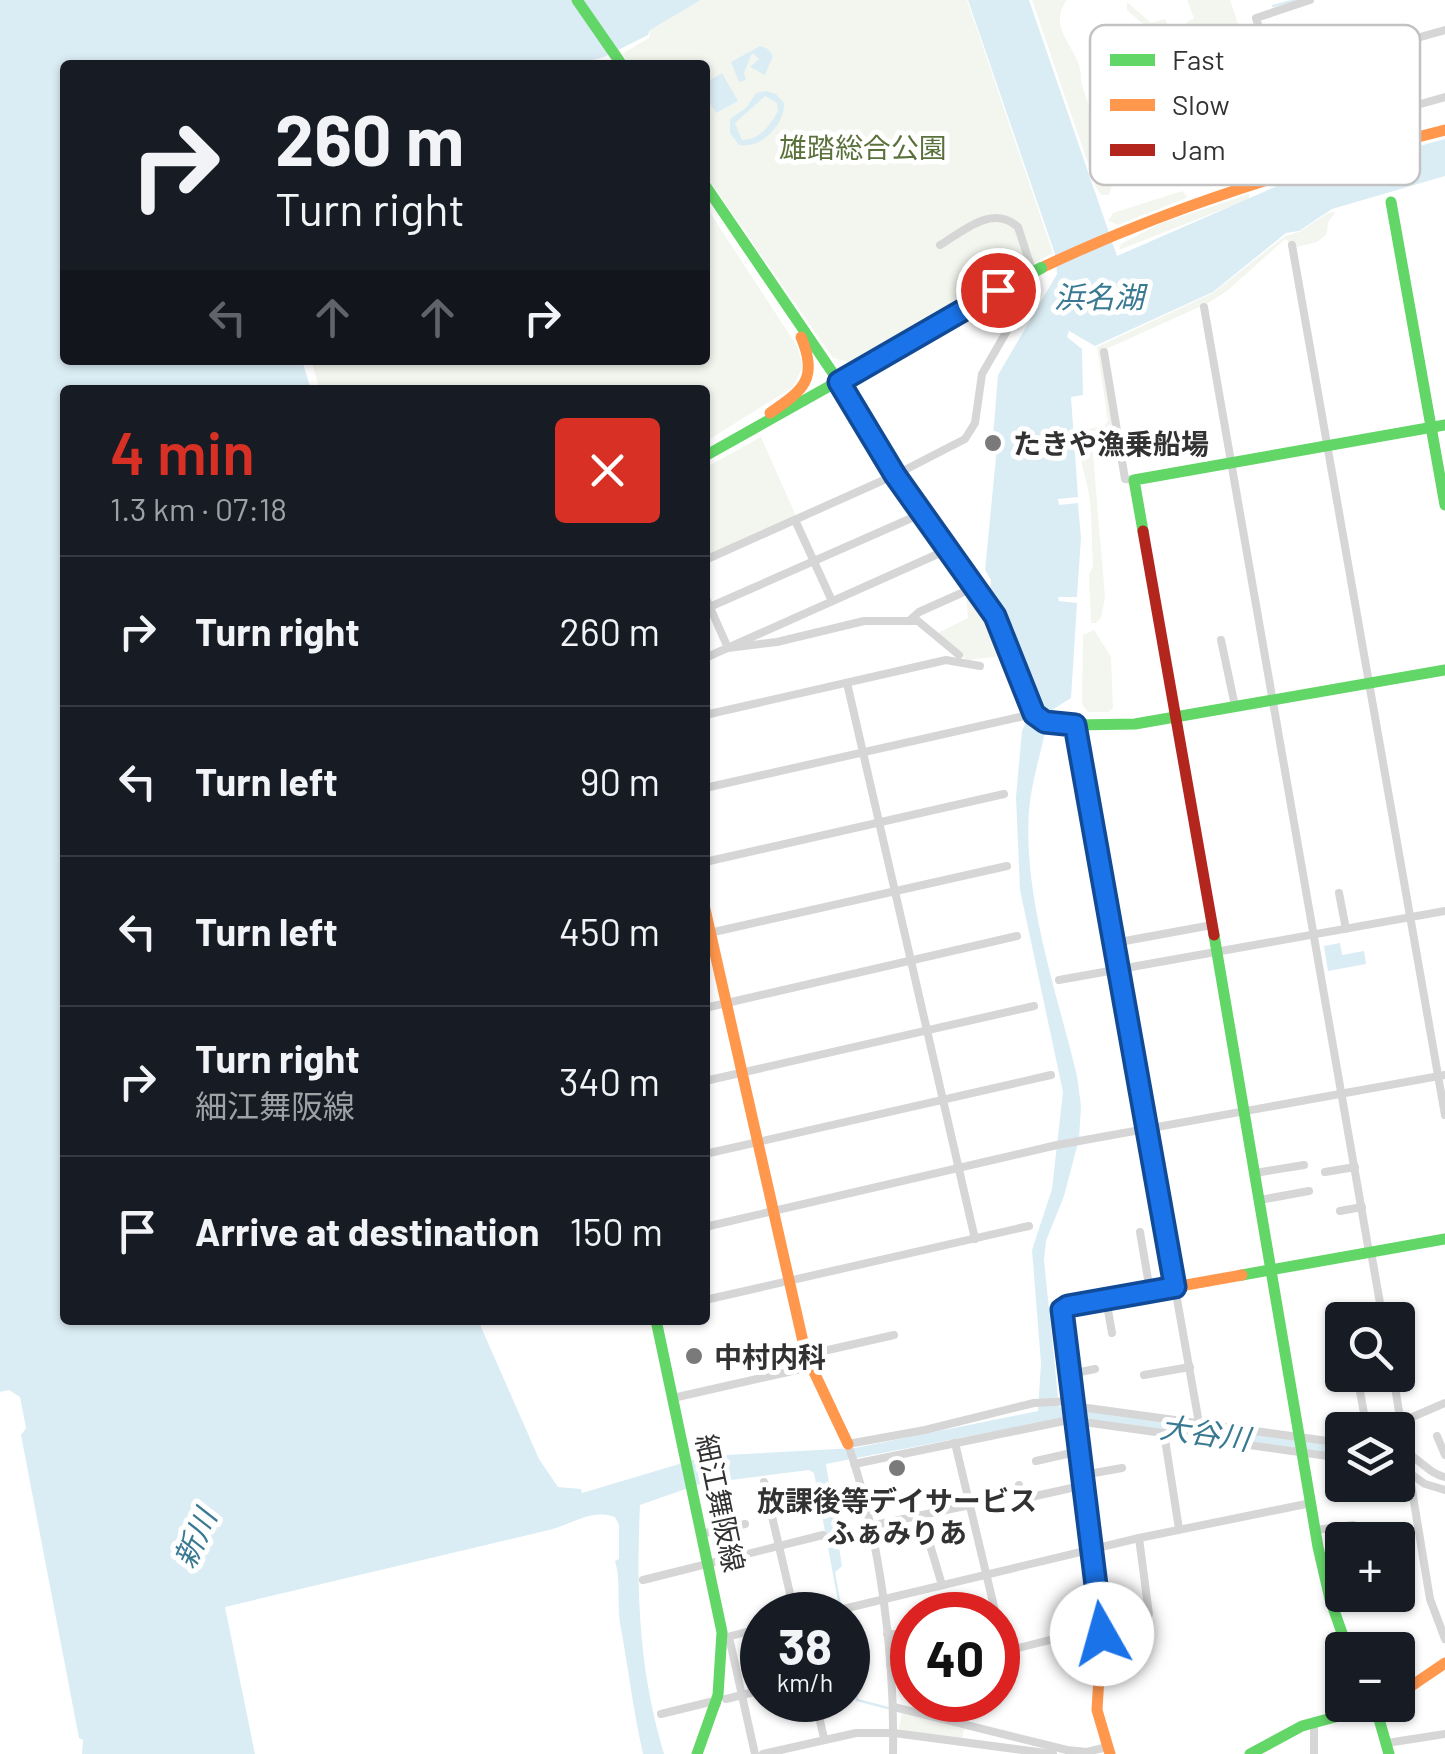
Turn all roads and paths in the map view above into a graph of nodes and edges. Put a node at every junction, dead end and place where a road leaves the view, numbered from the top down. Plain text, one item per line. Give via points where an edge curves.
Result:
1 (577, 0) edge
2 (1264, 0) edge
3 (1310, 0) edge
4 (1268, 12) junction
5 (1257, 25) edge
6 (1445, 30) edge
7 (1420, 37) edge
8 (619, 60) edge
9 (1445, 97) edge
10 (1420, 104) edge
11 (1445, 130) edge
12 (1420, 137) edge
13 (1245, 185) edge
14 (710, 192) edge
15 (1392, 202) dead end
16 (940, 245) dead end
17 (1292, 245) dead end
18 (1041, 266) junction
19 (770, 280) junction
20 (1026, 280) junction
21 (1204, 307) dead end
22 (1104, 352) dead end
23 (839, 382) junction
24 (1438, 426) edge
25 (734, 439) junction
26 (1328, 446) junction
27 (710, 453) edge
28 (1232, 463) junction
29 (895, 475) junction
30 (1134, 480) junction
31 (1445, 505) edge
32 (923, 513) junction
33 (795, 520) junction
34 (949, 550) junction
35 (710, 558) edge
36 (814, 562) junction
37 (975, 586) junction
38 (832, 602) junction
39 (710, 607) edge
40 (710, 612) edge
41 (909, 621) junction
42 (1221, 640) dead end
43 (728, 648) junction
44 (958, 655) dead end
45 (710, 656) edge
46 (980, 666) dead end
47 (1445, 670) edge
48 (847, 683) junction
49 (1369, 683) junction
50 (1273, 700) junction
51 (1236, 706) junction
52 (1028, 709) junction
53 (710, 714) edge
54 (1175, 716) junction
55 (1075, 725) junction
56 (863, 752) junction
57 (710, 787) edge
58 (1004, 794) dead end
59 (879, 822) junction
60 (710, 861) edge
61 (1007, 866) dead end
62 (895, 891) junction
63 (1339, 892) dead end
64 (1445, 911) edge
65 (1410, 918) junction
66 (1212, 926) junction
67 (1346, 929) junction
68 (710, 934) edge
69 (1314, 935) junction
70 (1018, 936) dead end
71 (710, 942) edge
72 (1114, 943) junction
73 (1216, 952) junction
74 (911, 961) junction
75 (1119, 970) junction
76 (1059, 980) dead end
77 (726, 1003) junction
78 (1034, 1006) dead end
79 (710, 1007) edge
80 (927, 1030) junction
81 (742, 1072) junction
82 (1051, 1075) dead end
83 (1442, 1076) edge
84 (710, 1080) edge
85 (1342, 1093) junction
86 (943, 1100) junction
87 (1244, 1110) junction
88 (1445, 1115) edge
89 (1147, 1128) junction
90 (758, 1142) junction
91 (710, 1153) edge
92 (1304, 1165) dead end
93 (1355, 1167) junction
94 (959, 1169) junction
95 (1325, 1172) dead end
96 (1255, 1173) junction
97 (1309, 1191) dead end
98 (1260, 1200) junction
99 (1362, 1207) junction
100 (774, 1211) junction
101 (1340, 1211) dead end
102 (710, 1226) edge
103 (1029, 1226) dead end
104 (1140, 1232) dead end
105 (975, 1239) junction
106 (1445, 1239) edge
107 (1370, 1252) junction
108 (1272, 1270) junction
109 (790, 1281) junction
110 (1175, 1287) junction
111 (1150, 1291) junction
112 (710, 1299) edge
113 (1106, 1299) junction
114 (1380, 1302) edge
115 (657, 1325) edge
116 (1112, 1333) dead end
117 (894, 1334) dead end
118 (808, 1361) junction
119 (1190, 1366) junction
120 (1095, 1369) dead end
121 (1068, 1374) junction
122 (1144, 1375) dead end
123 (674, 1398) junction
124 (1445, 1403) edge
125 (1072, 1410) junction
126 (1415, 1416) edge
127 (1200, 1423) junction
128 (1164, 1433) junction
129 (1437, 1436) dead end
130 (955, 1444) junction
131 (1325, 1444) edge
132 (849, 1445) junction
133 (1303, 1445) junction
134 (1080, 1452) junction
135 (1325, 1452) edge
136 (1445, 1456) edge
137 (1036, 1461) dead end
138 (854, 1462) junction
139 (1415, 1462) edge
140 (1122, 1468) dead end
141 (1415, 1475) edge
142 (1445, 1477) edge
143 (1084, 1480) junction
144 (764, 1482) dead end
145 (1018, 1485) dead end
146 (1445, 1490) edge
147 (814, 1496) dead end
148 (1414, 1502) edge
149 (1312, 1503) junction
150 (769, 1504) junction
151 (970, 1504) junction
152 (920, 1515) junction
153 (745, 1524) dead end
154 (870, 1526) junction
155 (1178, 1529) junction
156 (1325, 1529) edge
157 (1315, 1530) junction
158 (701, 1534) junction
159 (823, 1535) dead end
160 (1139, 1538) junction
161 (779, 1546) junction
162 (1092, 1549) junction
163 (1325, 1558) edge
164 (1319, 1559) junction
165 (708, 1564) junction
166 (986, 1575) junction
167 (643, 1580) dead end
168 (942, 1586) junction
169 (790, 1592) edge
170 (990, 1592) edge
171 (881, 1600) junction
172 (870, 1603) edge
173 (1150, 1614) dead end
174 (1102, 1627) junction
175 (1341, 1632) edge
176 (740, 1634) edge
177 (887, 1634) joint
178 (726, 1637) junction
179 (1445, 1638) edge
180 (1020, 1647) edge
181 (1445, 1664) edge
182 (890, 1665) edge
183 (1415, 1684) edge
184 (740, 1687) edge
185 (740, 1695) edge
186 (721, 1701) junction
187 (661, 1714) dead end
188 (1325, 1720) edge
189 (748, 1722) edge
190 (820, 1722) edge
191 (894, 1722) edge
192 (952, 1722) edge
193 (1380, 1722) edge
194 (1314, 1723) junction
195 (894, 1733) junction
196 (1445, 1734) edge
197 (824, 1738) junction
198 (1388, 1749) edge
199 (1109, 1751) edge
200 (1067, 1752) edge
201 (697, 1754) edge
202 (755, 1754) edge
203 (763, 1754) edge
204 (892, 1754) edge
205 (1053, 1754) edge
206 (1250, 1754) edge
207 (1314, 1754) edge

1 - 8 street
2 - 4 street
3 - 4 street
4 - 5 street via 1258,15
6 - 7 street
9 - 10 street
11 - 12 street
13 - 18 street
14 - 19 street
15 - 24 street
16 - 18 street via 988,218 1005,218
17 - 26 street
18 - 20 street, bridge
19 - 23 street
19 - 25 street via 807,349 811,372 799,393
20 - 23 street
20 - 29 street via 1030,292 982,374 970,434
21 - 28 street
22 - 30 street via 1125,479
23 - 25 street
23 - 29 street
24 - 26 street
24 - 31 street
25 - 27 street
26 - 28 street
26 - 49 street
28 - 30 street
28 - 50 street
29 - 32 street
29 - 33 street
30 - 54 street
32 - 34 street
32 - 36 street
33 - 35 street
33 - 36 street
34 - 37 street
34 - 38 street
36 - 38 street
36 - 39 street
37 - 41 street
37 - 52 street via 1000,625
38 - 43 street
40 - 43 street
41 - 43 street via 864,621
41 - 44 street via 918,621
42 - 51 street
43 - 45 street
46 - 48 street via 946,660
47 - 49 street
48 - 53 street
48 - 56 street
49 - 50 street
49 - 65 street
50 - 51 street
50 - 69 street
51 - 54 street
52 - 55 street via 1048,722
52 - 56 street
54 - 55 street
54 - 66 street
55 - 72 street
56 - 57 street
56 - 59 street
58 - 59 street
59 - 60 street
59 - 62 street
61 - 62 street
62 - 68 street
62 - 74 street
63 - 67 street
64 - 65 street
65 - 67 street
65 - 83 street
66 - 72 street
66 - 73 street
67 - 69 street
69 - 73 street
69 - 85 street
70 - 74 street
71 - 77 street
72 - 75 street
73 - 75 street
73 - 87 street
74 - 77 street
74 - 80 street
75 - 76 street
75 - 89 street
77 - 79 street
77 - 81 street
78 - 80 street
80 - 81 street
80 - 86 street
81 - 84 street
81 - 90 street
82 - 86 street
83 - 85 street
83 - 88 street
85 - 87 street
85 - 93 street
86 - 90 street
86 - 94 street
87 - 89 street
87 - 96 street
89 - 94 street
89 - 110 street
90 - 91 street
90 - 100 street
92 - 96 street
93 - 95 street
93 - 99 street
94 - 100 street
94 - 105 street
96 - 98 street
97 - 98 street
98 - 108 street
99 - 101 street
99 - 107 street
100 - 102 street
100 - 109 street
103 - 105 street
104 - 111 street
105 - 109 street
106 - 107 street
107 - 108 street
107 - 114 street
108 - 110 street
108 - 133 street
109 - 112 street
109 - 118 street
110 - 111 street
110 - 119 street
111 - 113 street
113 - 116 street
113 - 121 street via 1062,1310
115 - 123 street, 細江舞阪線
117 - 118 street
118 - 123 street
118 - 132 street
119 - 122 street
119 - 127 street
120 - 121 street
121 - 125 street
123 - 158 street, 細江舞阪線
124 - 126 street
125 - 127 street
125 - 128 street
125 - 130 street
125 - 132 street via 1036,1403
125 - 134 street
127 - 133 street
128 - 133 street
128 - 155 street
129 - 136 street
130 - 138 street
130 - 151 street
131 - 133 street
132 - 138 street
133 - 135 street
133 - 149 street
134 - 137 street
134 - 143 street
138 - 154 street
139 - 142 street
140 - 143 street
141 - 146 street
143 - 145 street via 1022,1500
143 - 162 street
144 - 150 street
147 - 150 street
148 - 179 street via 1430,1600
149 - 155 street
149 - 157 street
150 - 161 street
151 - 152 street
151 - 166 street
152 - 154 street
152 - 168 street
153 - 158 street
154 - 171 street
155 - 160 street
156 - 157 street
157 - 164 street
158 - 165 street, 細江舞阪線
159 - 161 street
160 - 162 street
160 - 173 street
161 - 165 street
161 - 169 street
162 - 166 street
162 - 174 street
163 - 164 street
164 - 175 street
165 - 167 street
165 - 178 street, 細江舞阪線
166 - 168 street
166 - 170 street
168 - 171 street
171 - 172 street
171 - 177 street
174 - 180 street
174 - 199 street via 1097,1700
176 - 178 street
177 - 182 street
178 - 184 street
178 - 186 street, 細江舞阪線
181 - 183 street
185 - 186 street
186 - 187 street
186 - 201 street, 細江舞阪線
188 - 194 street
189 - 202 street
190 - 197 street
191 - 195 street
192 - 200 street
193 - 198 street
194 - 206 street
194 - 207 street
195 - 197 street
195 - 204 street
195 - 205 street
196 - 198 street
197 - 203 street
199 - 200 street

